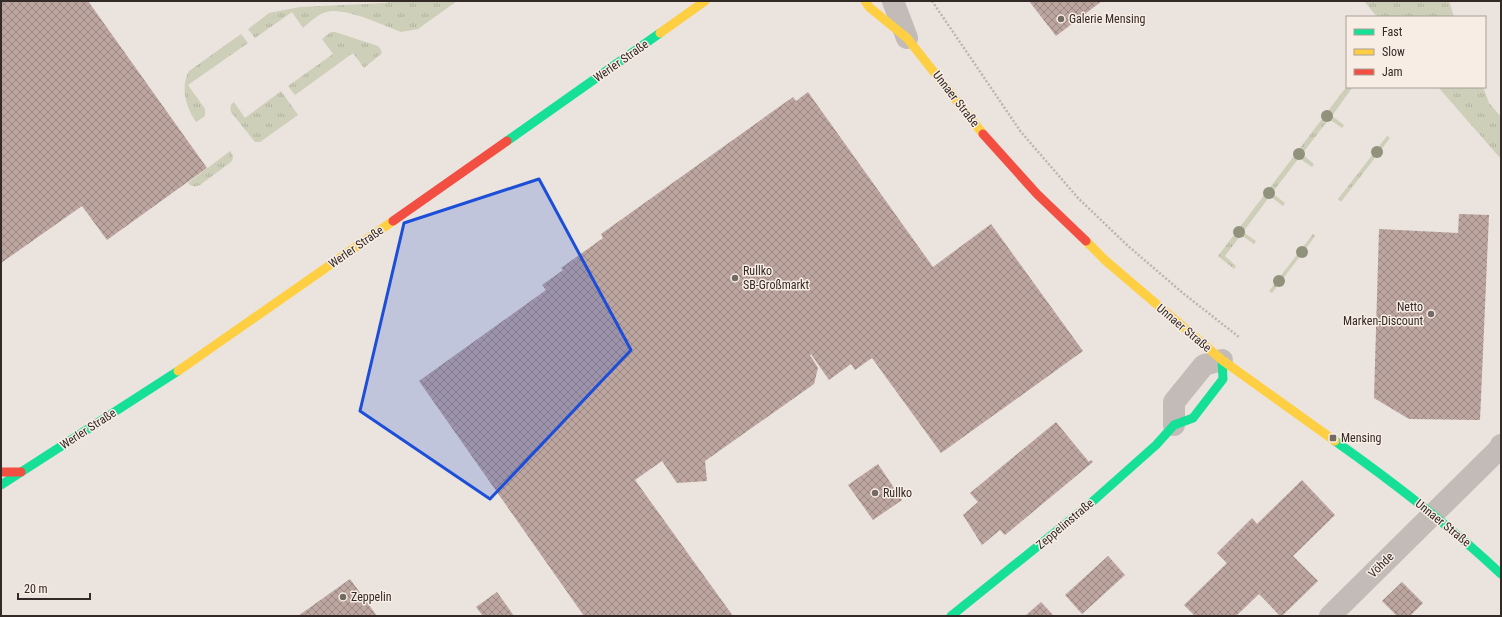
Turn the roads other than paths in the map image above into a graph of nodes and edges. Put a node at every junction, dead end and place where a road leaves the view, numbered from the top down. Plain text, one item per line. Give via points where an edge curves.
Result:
1 (705, 1) edge
2 (893, 1) edge
3 (862, 3) edge
4 (907, 38) junction
5 (1222, 360) junction
6 (1174, 425) joint
7 (1501, 445) edge
8 (1, 472) edge
9 (21, 472) junction
10 (1, 485) edge
11 (1433, 514) junction
12 (1501, 574) edge
13 (951, 616) edge
14 (1330, 616) edge

1 - 9 main road, Werler Straße via 188,365
2 - 4 street, Unnaer Straße
3 - 4 main road, Unnaer Straße
4 - 5 main road, Unnaer Straße via 989,140 1037,194 1106,261
5 - 6 street, Zeppelinstraße via 1204,365 1174,402
5 - 11 main road, Unnaer Straße via 1333,438
6 - 13 main road, Zeppelinstraße via 1156,445 1084,509
7 - 11 street, Vöhde
8 - 9 main road
9 - 10 main road, Werler Straße
11 - 12 main road, Unnaer Straße
11 - 14 street, Vöhde

